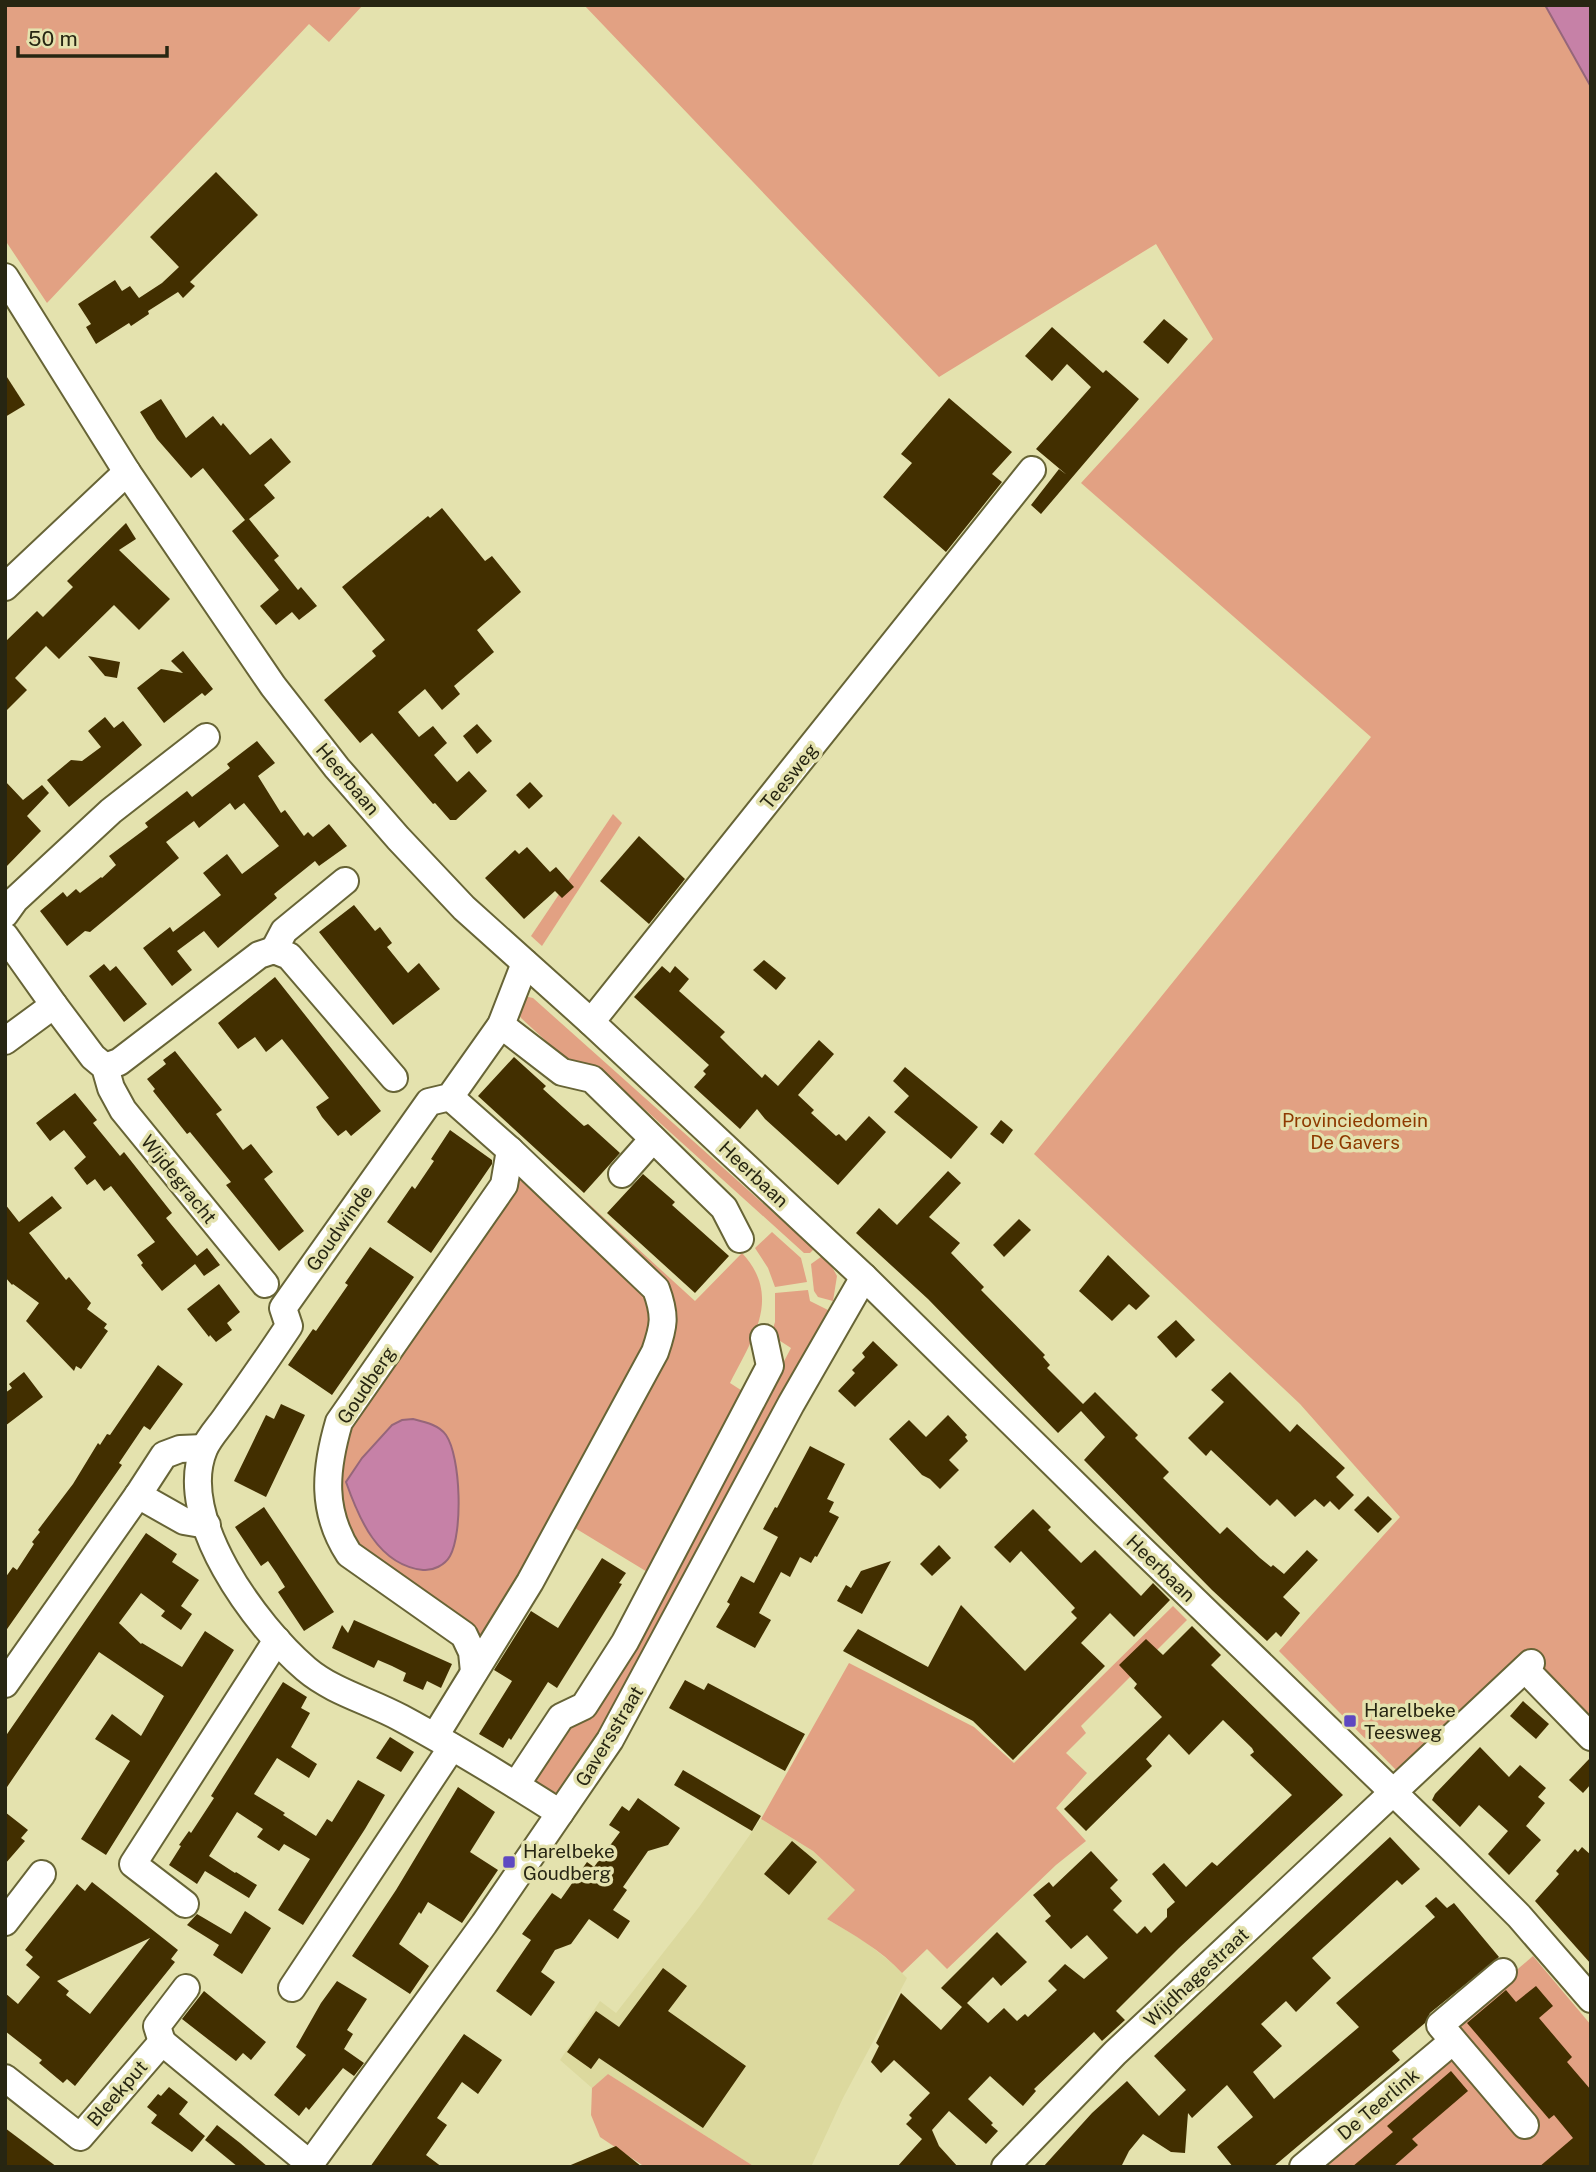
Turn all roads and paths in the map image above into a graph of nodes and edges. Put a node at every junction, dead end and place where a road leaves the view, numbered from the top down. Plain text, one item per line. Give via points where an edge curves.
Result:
1 (5, 278) edge
2 (1032, 470) dead end
3 (127, 472) junction
4 (5, 587) edge
5 (206, 737) dead end
6 (345, 881) dead end
7 (5, 914) edge
8 (5, 936) edge
9 (274, 950) junction
10 (525, 963) junction
11 (54, 1005) junction
12 (591, 1022) junction
13 (501, 1025) junction
14 (5, 1041) edge
15 (105, 1067) junction
16 (394, 1078) dead end
17 (450, 1097) junction
18 (653, 1139) junction
19 (510, 1150) junction
20 (622, 1174) dead end
21 (740, 1239) dead end
22 (864, 1277) junction
23 (265, 1284) dead end
24 (764, 1338) dead end
25 (204, 1448) junction
26 (138, 1495) junction
27 (207, 1525) junction
28 (277, 1640) junction
29 (474, 1672) junction
30 (5, 1684) edge
31 (1591, 1737) edge
32 (443, 1742) junction
33 (516, 1785) junction
34 (1393, 1792) junction
35 (561, 1813) junction
36 (42, 1874) dead end
37 (185, 1904) dead end
38 (5, 1922) edge
39 (1503, 1972) dead end
40 (292, 1987) dead end
41 (187, 1988) dead end
42 (1591, 1999) edge
43 (1453, 2041) junction
44 (162, 2042) junction
45 (5, 2078) edge
46 (1525, 2125) dead end
47 (309, 2165) edge
48 (1005, 2167) edge
49 (1303, 2167) edge

1 - 3 street, Heerbaan
2 - 12 street, Teesweg
3 - 4 street
3 - 10 street, Heerbaan via 274,686 337,768 464,908
5 - 7 street via 111,811
6 - 9 street via 284,931
8 - 11 street, Wijdegracht
9 - 15 street via 259,955 119,1062
9 - 16 street via 289,956
10 - 12 street, Heerbaan
10 - 13 street, Goudwinde
11 - 14 street
11 - 15 street, Wijdegracht
12 - 22 street, Heerbaan
13 - 17 street, Goudwinde
13 - 18 street via 562,1072 592,1079
15 - 23 street, Wijdegracht via 122,1110
17 - 19 street
17 - 25 street, Goudwinde via 429,1102 356,1203 283,1308 289,1326
18 - 20 street
18 - 21 street via 724,1208
19 - 29 street via 656,1289 664,1325 655,1352 537,1570
19 - 29 street, Goudberg via 504,1185 339,1422 327,1478 328,1501 349,1554 464,1635
22 - 34 street, Heerbaan
22 - 35 street, Gaversstraat via 610,1740
24 - 33 street via 770,1366 625,1642 584,1706 561,1717
25 - 26 street via 164,1455
25 - 27 street, Goudwinde via 197,1489
26 - 27 street via 184,1521
26 - 30 street
27 - 28 street via 236,1588
28 - 32 street via 308,1670 336,1688
28 - 37 street via 133,1864
29 - 32 street
31 - 34 street via 1528,1666
32 - 33 street
32 - 40 street
33 - 35 street
34 - 42 street, Heerbaan via 1519,1916
34 - 48 street, Wijdhagestraat via 1115,2053
35 - 47 street, Gaversstraat
36 - 38 street
39 - 43 street via 1440,2025
41 - 44 street, Bleekput via 156,2026
43 - 46 street
43 - 49 street, De Teerlink
44 - 45 street, Bleekput via 80,2137
44 - 47 street, Bleekput

